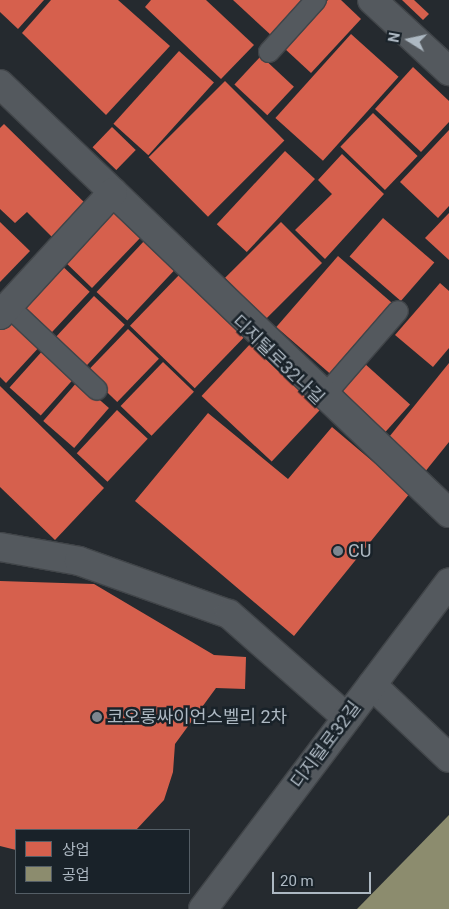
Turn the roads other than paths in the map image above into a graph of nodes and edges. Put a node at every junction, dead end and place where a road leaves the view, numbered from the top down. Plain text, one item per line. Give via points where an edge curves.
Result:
1 (316, 0) edge
2 (372, 0) edge
3 (269, 52) dead end
4 (449, 72) edge
5 (0, 84) edge
6 (0, 94) edge
7 (110, 194) junction
8 (4, 310) edge
9 (398, 311) dead end
10 (97, 390) dead end
11 (326, 395) junction
12 (449, 513) edge
13 (449, 522) edge
14 (0, 547) edge
15 (449, 582) edge
16 (372, 685) junction
17 (347, 718) junction
18 (449, 758) edge
19 (203, 909) edge

1 - 3 lane
2 - 4 street
5 - 7 street, 디지털로32나길
6 - 7 lane, 디지털로32나길
7 - 8 street
7 - 11 street, 디지털로32나길
7 - 13 lane, 디지털로32나길
8 - 10 lane
9 - 11 lane
11 - 12 street, 디지털로32나길
14 - 17 street via 79,562 229,614
15 - 16 street, 디지털로32길
16 - 17 street, 디지털로32길
16 - 18 street
17 - 19 street, 디지털로32길

